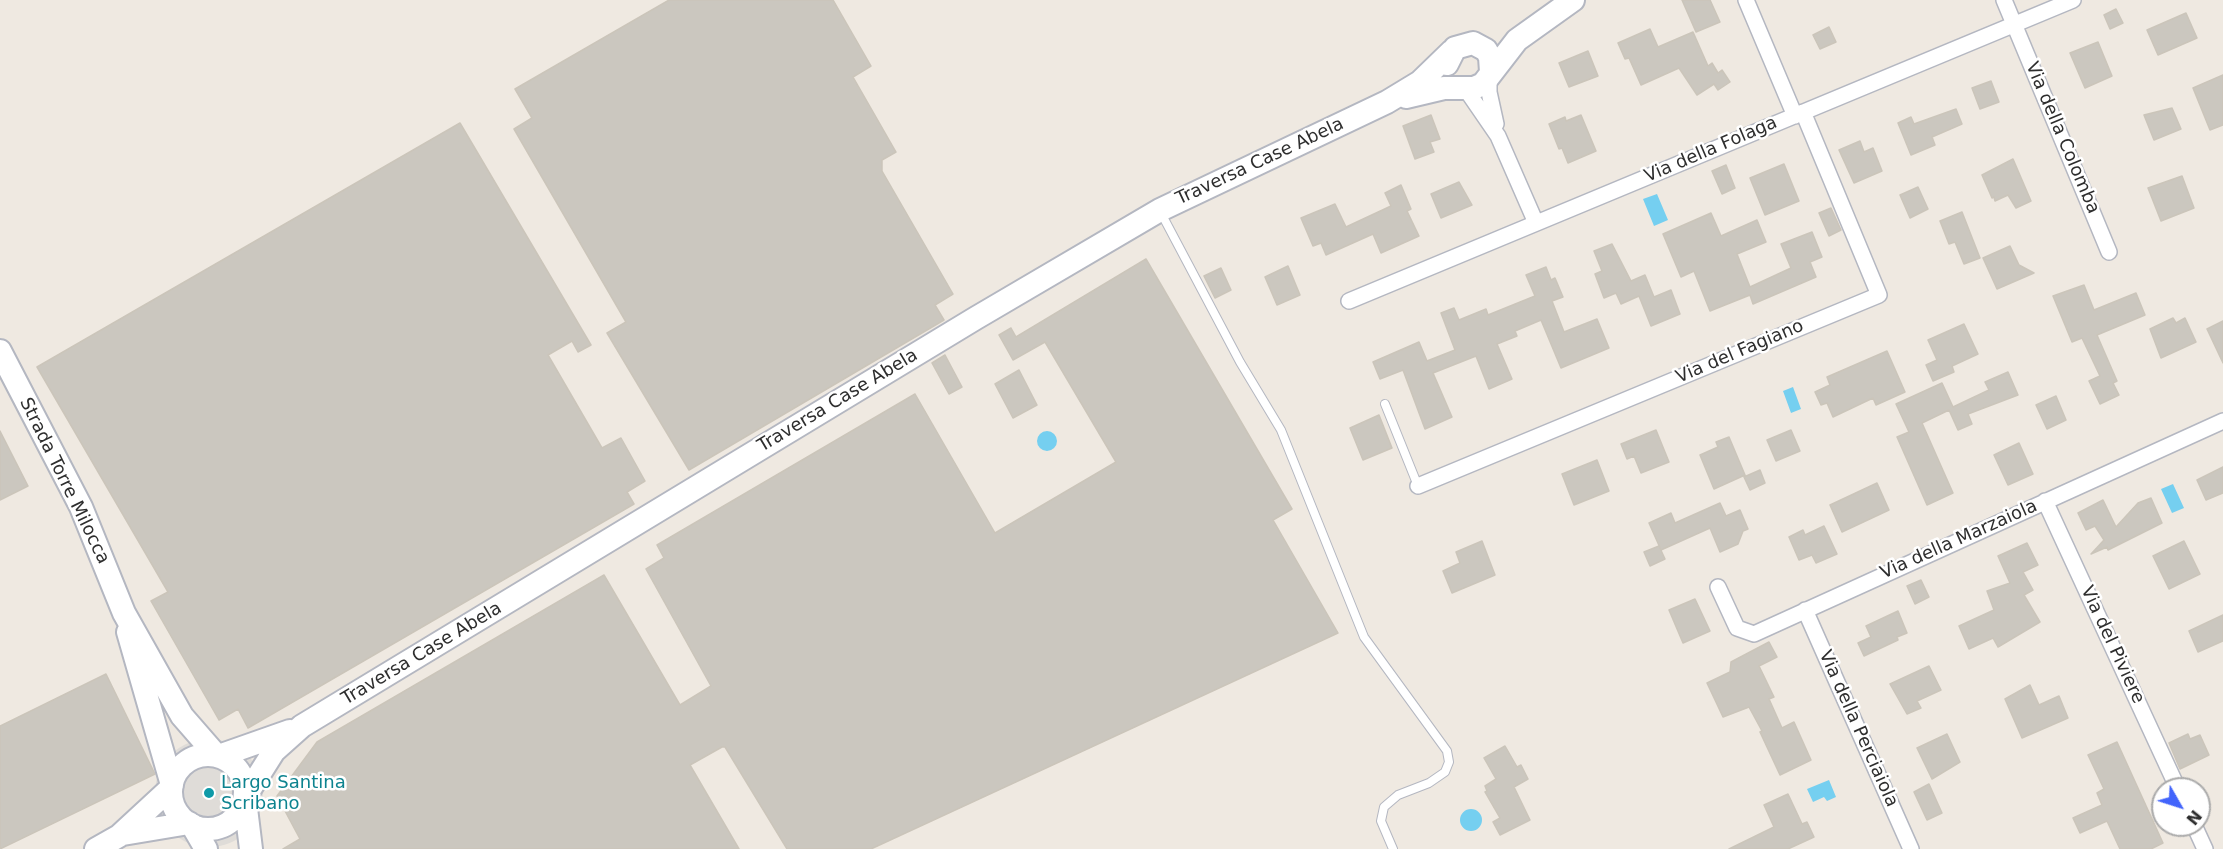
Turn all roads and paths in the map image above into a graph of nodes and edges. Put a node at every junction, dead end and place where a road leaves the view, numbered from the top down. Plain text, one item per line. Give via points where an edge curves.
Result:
1 (1573, 0) edge
2 (1746, 0) edge
3 (2004, 0) edge
4 (2073, 0) edge
5 (1540, 21) junction
6 (2014, 25) junction
7 (1473, 43) junction
8 (1452, 51) junction
9 (1490, 74) junction
10 (1462, 87) junction
11 (1387, 102) junction
12 (1799, 114) junction
13 (1498, 136) junction
14 (1160, 210) junction
15 (1536, 223) junction
16 (2109, 252) dead end
17 (1349, 301) dead end
18 (0, 351) edge
19 (1385, 404) dead end
20 (2223, 421) edge
21 (1418, 486) joint
22 (2046, 501) junction
23 (1718, 587) dead end
24 (1805, 610) junction
25 (124, 613) junction
26 (302, 726) junction
27 (218, 756) junction
28 (2172, 777) edge
29 (171, 787) junction
30 (245, 798) junction
31 (190, 824) junction
32 (119, 836) junction
33 (96, 849) edge
34 (206, 849) edge
35 (250, 849) edge
36 (1394, 849) edge
37 (1911, 849) edge

1 - 5 street
2 - 12 street, Via del Fagiano
3 - 6 street, Via della Colomba
4 - 6 street, Via della Folaga
5 - 7 street via 1503,38
5 - 9 street via 1510,47
6 - 12 street, Via della Folaga
6 - 16 street, Via della Colomba
7 - 8 street
7 - 9 street via 1486,50 1492,64
8 - 10 street via 1447,71
8 - 11 street via 1420,82
9 - 10 street via 1479,86
9 - 13 street via 1490,99
10 - 11 street
10 - 13 street via 1476,100
11 - 14 street, Traversa Case Abela
12 - 15 street, Via della Folaga
12 - 21 street, Via del Fagiano via 1879,295
13 - 15 street
14 - 26 street, Traversa Case Abela
14 - 36 lane via 1240,362 1281,430 1364,637 1447,751 1449,762 1444,772 1429,783 1398,795 1384,807 1381,821
15 - 17 street, Via della Folaga
18 - 25 street, Strada Torre Milocca via 81,507
19 - 21 lane
20 - 22 street, Via della Marzaiola
22 - 24 street, Via della Marzaiola
22 - 28 street, Via del Piviere
23 - 24 street, Via della Marzaiola via 1737,628 1754,634
24 - 37 street, Via della Perciaiola
25 - 27 street via 182,716
25 - 29 street
26 - 27 street
26 - 30 street via 274,751
27 - 29 street via 206,754 188,761
27 - 30 street via 229,760 243,776
29 - 31 street via 175,808
29 - 32 street
30 - 31 street via 237,815 225,825 208,829
30 - 35 street
31 - 32 street
31 - 34 street
32 - 33 street

